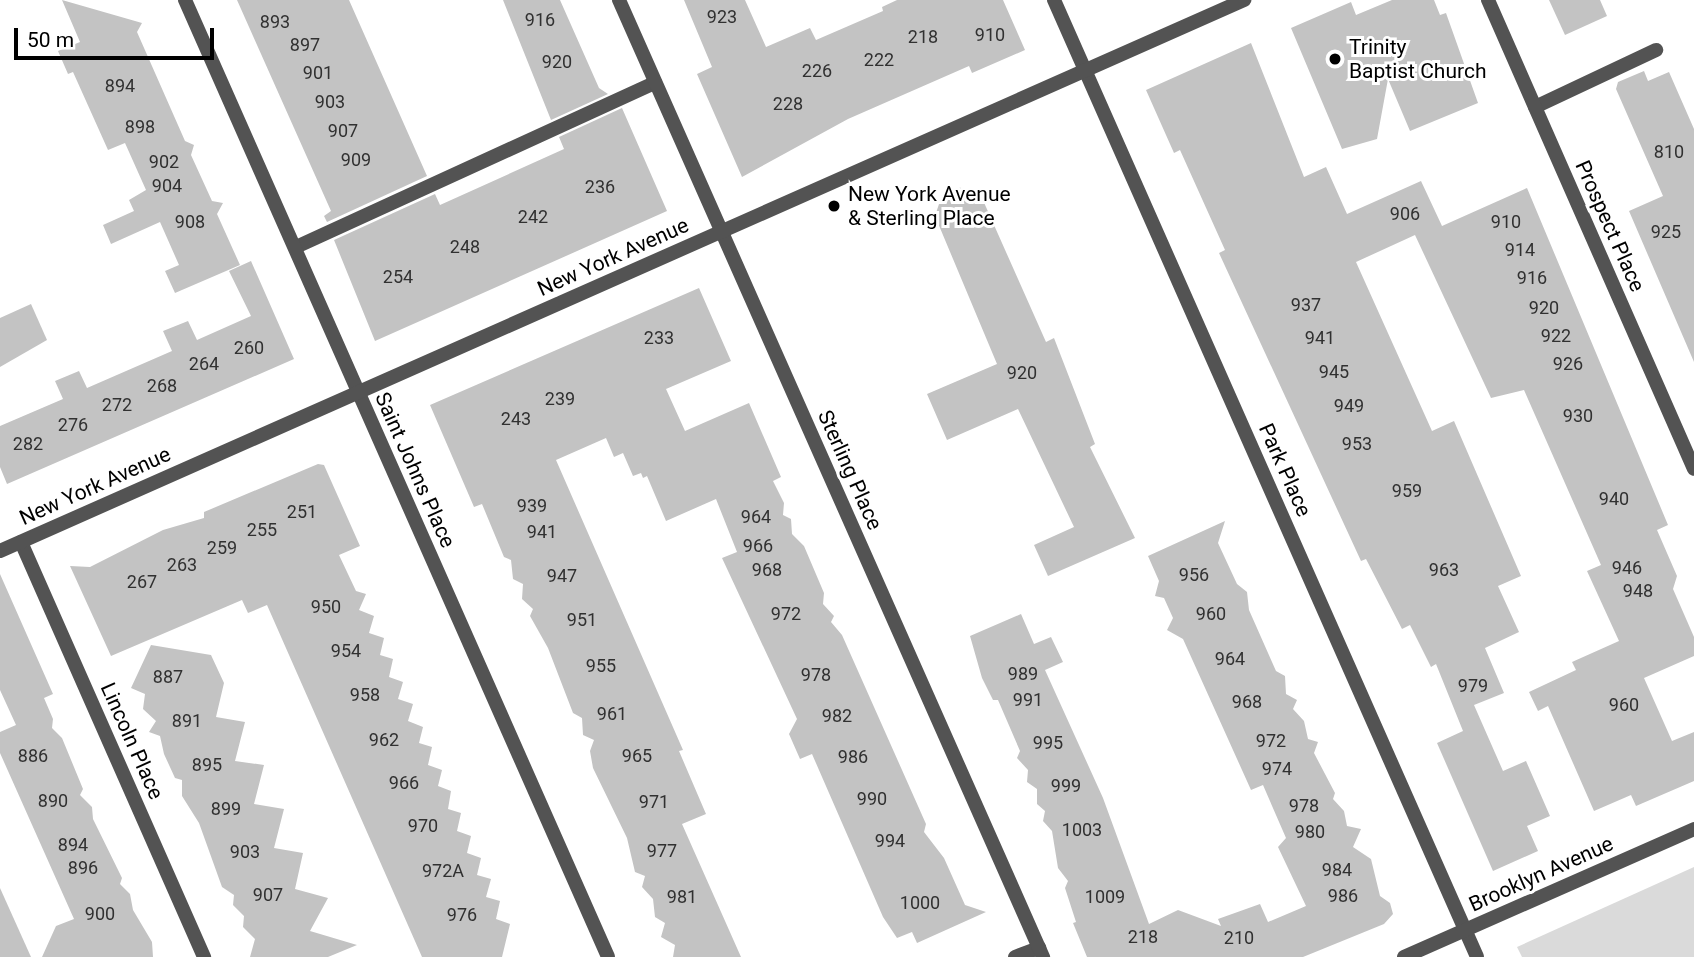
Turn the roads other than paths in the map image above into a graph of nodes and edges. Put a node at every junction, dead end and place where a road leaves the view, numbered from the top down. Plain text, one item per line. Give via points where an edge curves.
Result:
1 (185, 0) edge
2 (619, 0) edge
3 (1054, 0) edge
4 (1244, 0) edge
5 (1488, 0) edge
6 (1656, 50) dead end
7 (1085, 70) junction
8 (655, 83) junction
9 (1535, 107) junction
10 (721, 232) junction
11 (296, 247) junction
12 (358, 393) junction
13 (1694, 469) edge
14 (22, 542) junction
15 (0, 551) edge
16 (1694, 829) edge
17 (1466, 930) junction
18 (1041, 952) edge
19 (204, 957) edge
20 (608, 957) edge
21 (1015, 957) edge
22 (1404, 957) edge
23 (1478, 957) edge

1 - 11 street, Saint Johns Place
2 - 8 street, Sterling Place
3 - 7 street, Park Place
4 - 7 street, New York Avenue
5 - 9 street, Prospect Place
6 - 9 street
7 - 10 street, New York Avenue
7 - 17 street, Park Place
8 - 10 street, Sterling Place
8 - 11 street
9 - 13 street, Prospect Place
10 - 12 street, New York Avenue
10 - 18 street, Sterling Place
11 - 12 street, Saint Johns Place
12 - 14 street, New York Avenue
12 - 20 street, Saint Johns Place
14 - 15 street, New York Avenue
14 - 19 street, Lincoln Place
16 - 17 street, Brooklyn Avenue
17 - 22 street, Brooklyn Avenue
17 - 23 street, Park Place
18 - 21 street

